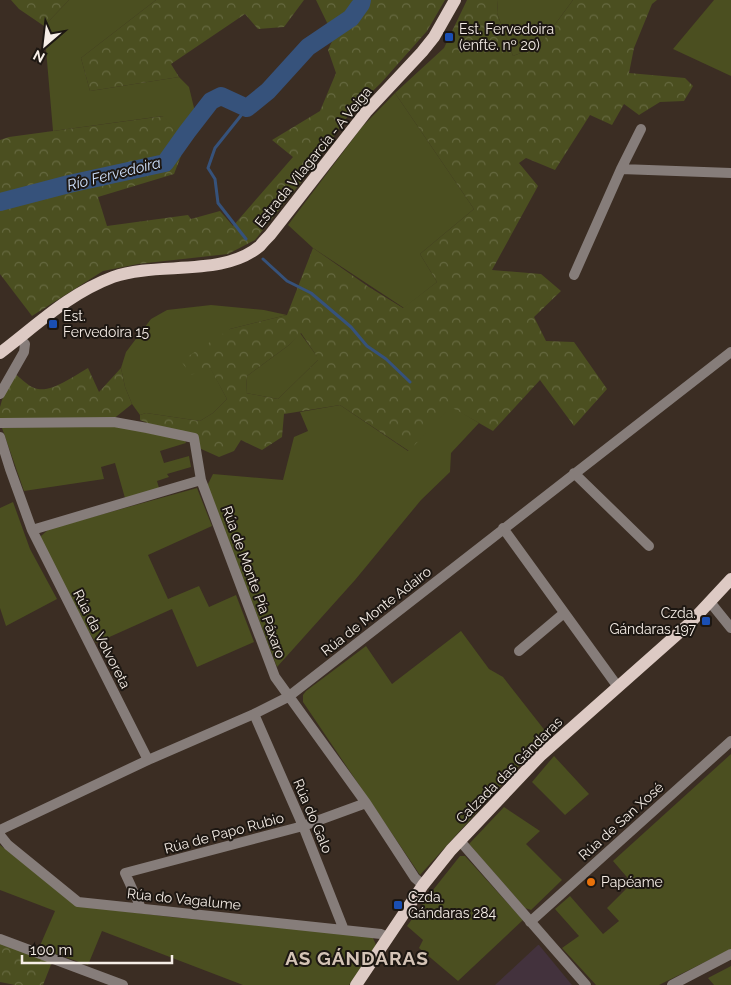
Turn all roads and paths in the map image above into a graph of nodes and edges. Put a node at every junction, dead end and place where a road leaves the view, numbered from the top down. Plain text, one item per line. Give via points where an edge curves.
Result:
1 (455, 0) edge
2 (641, 129) dead end
3 (622, 169) junction
4 (731, 174) edge
5 (574, 276) dead end
6 (19, 338) junction
7 (731, 352) edge
8 (0, 353) edge
9 (0, 394) edge
10 (0, 423) edge
11 (0, 437) edge
12 (574, 473) junction
13 (201, 480) junction
14 (503, 528) junction
15 (32, 530) junction
16 (649, 546) dead end
17 (731, 579) edge
18 (710, 602) junction
19 (564, 613) junction
20 (731, 628) edge
21 (519, 651) dead end
22 (618, 687) junction
23 (288, 697) junction
24 (254, 714) junction
25 (731, 742) edge
26 (148, 760) junction
27 (366, 803) junction
28 (303, 826) junction
29 (0, 830) edge
30 (0, 835) edge
31 (460, 841) junction
32 (423, 885) junction
33 (141, 908) junction
34 (530, 922) junction
35 (344, 930) junction
36 (388, 937) junction
37 (0, 939) edge
38 (731, 954) edge
39 (123, 985) edge
40 (356, 985) edge
41 (586, 985) edge
42 (672, 985) edge

1 - 6 main road, Estrada Vilagarcía - A Veiga via 434,37 366,112 259,246 237,259 221,263 114,277 57,307
2 - 3 street
3 - 4 street
3 - 5 street
6 - 8 main road, Estrada Vilagarcía - A Veiga
6 - 9 street via 25,344 24,352
7 - 12 street, Rúa de Monte Adairo
10 - 13 street, Rúa de Monte Pía Páxaro via 114,422 194,438
11 - 15 street, Rúa da Volvoreta
12 - 14 street, Rúa de Monte Adairo
12 - 16 street
13 - 15 street
13 - 23 street, Rúa de Monte Pía Páxaro via 274,677
14 - 19 street
14 - 23 street, Rúa de Monte Adairo
15 - 26 street, Rúa da Volvoreta
17 - 18 main road, Calzada das Gándaras
18 - 20 street
18 - 22 main road, Calzada das Gándaras
19 - 21 street
19 - 22 street
22 - 31 main road, Calzada das Gándaras via 540,756
23 - 24 street, Rúa de Monte Adairo
23 - 27 street, Rúa de Monte Pía Páxaro
24 - 26 street, Rúa de Monte Adairo
24 - 28 street, Rúa do Galo
25 - 34 street, Rúa de San Xosé
26 - 29 street, Rúa de Monte Adairo
27 - 28 street, Rúa de Papo Rubio
27 - 32 street, Rúa de Monte Pía Páxaro via 415,878
28 - 33 street, Rúa de Papo Rubio via 124,873
28 - 35 street, Rúa do Galo
30 - 33 street, Rúa do Vagalume via 78,902
31 - 32 main road, Calzada das Gándaras
31 - 34 street
32 - 36 main road, Calzada das Gándaras
33 - 35 street, Rúa do Vagalume
34 - 41 street
35 - 36 street, Rúa do Vagalume
36 - 40 main road, Calzada das Gándaras
37 - 39 street
38 - 42 street

